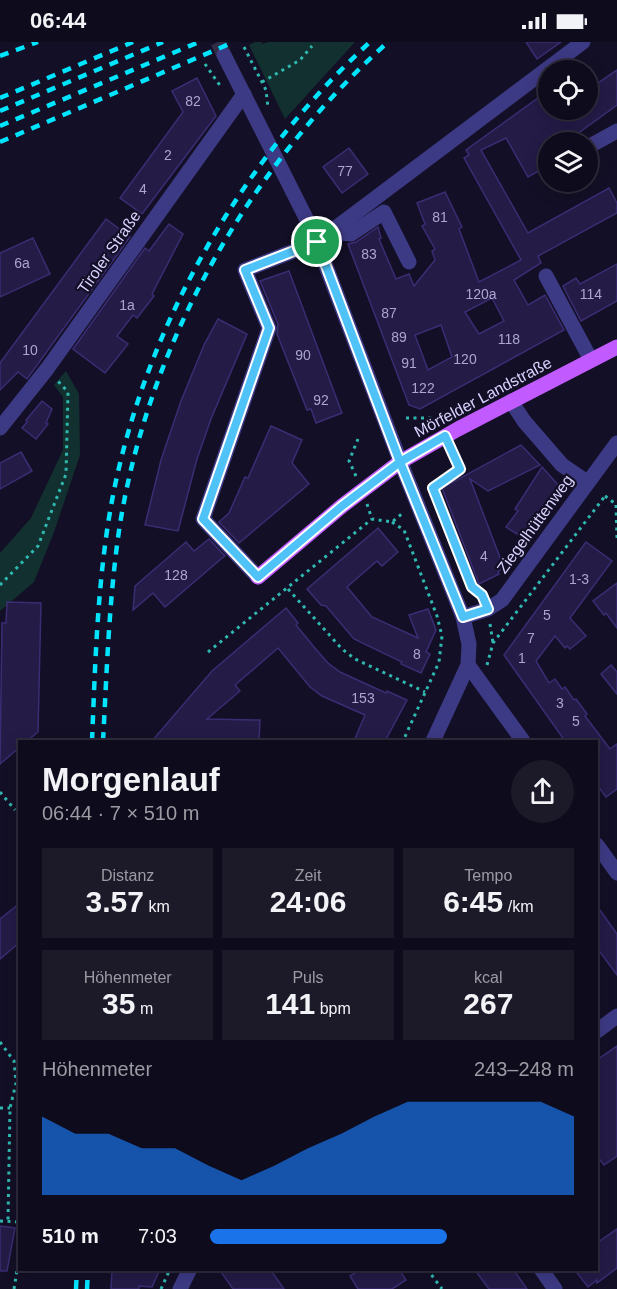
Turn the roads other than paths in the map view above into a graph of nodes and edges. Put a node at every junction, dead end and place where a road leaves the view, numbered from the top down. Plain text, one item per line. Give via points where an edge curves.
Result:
1 (583, 42) edge
2 (224, 55) tunnel mouth
3 (244, 94) junction
4 (617, 131) edge
5 (598, 141) edge
6 (330, 232) junction
7 (317, 242) junction
8 (409, 262) dead end
9 (546, 276) dead end
10 (617, 347) edge
11 (591, 360) junction
12 (511, 401) junction
13 (0, 428) edge
14 (617, 443) edge
15 (400, 462) junction
16 (587, 482) junction
17 (258, 577) joint
18 (463, 617) junction
19 (468, 665) junction
20 (433, 740) edge
21 (521, 740) edge
22 (598, 846) edge
23 (617, 873) edge
24 (617, 1016) edge
25 (598, 1030) edge
26 (189, 1271) edge
27 (542, 1271) edge
28 (180, 1289) edge
29 (555, 1289) edge

1 - 6 street
2 - 3 street
3 - 7 street
3 - 13 street, Tiroler Straße via 47,369
4 - 5 street
6 - 7 street
6 - 8 street via 351,234 384,212
7 - 15 street
7 - 17 street via 245,270 269,328 203,519
9 - 11 street
10 - 11 main road, Mörfelder Landstraße
11 - 12 main road, Mörfelder Landstraße
12 - 15 main road, Mörfelder Landstraße
12 - 16 street via 562,465
14 - 16 street, Ziegelhüttenweg
15 - 17 main road, Mörfelder Landstraße
15 - 18 street
16 - 18 street, Ziegelhüttenweg via 502,600
18 - 19 street via 469,644
19 - 20 street
19 - 21 street
22 - 23 street
24 - 25 street
26 - 28 street
27 - 29 street

